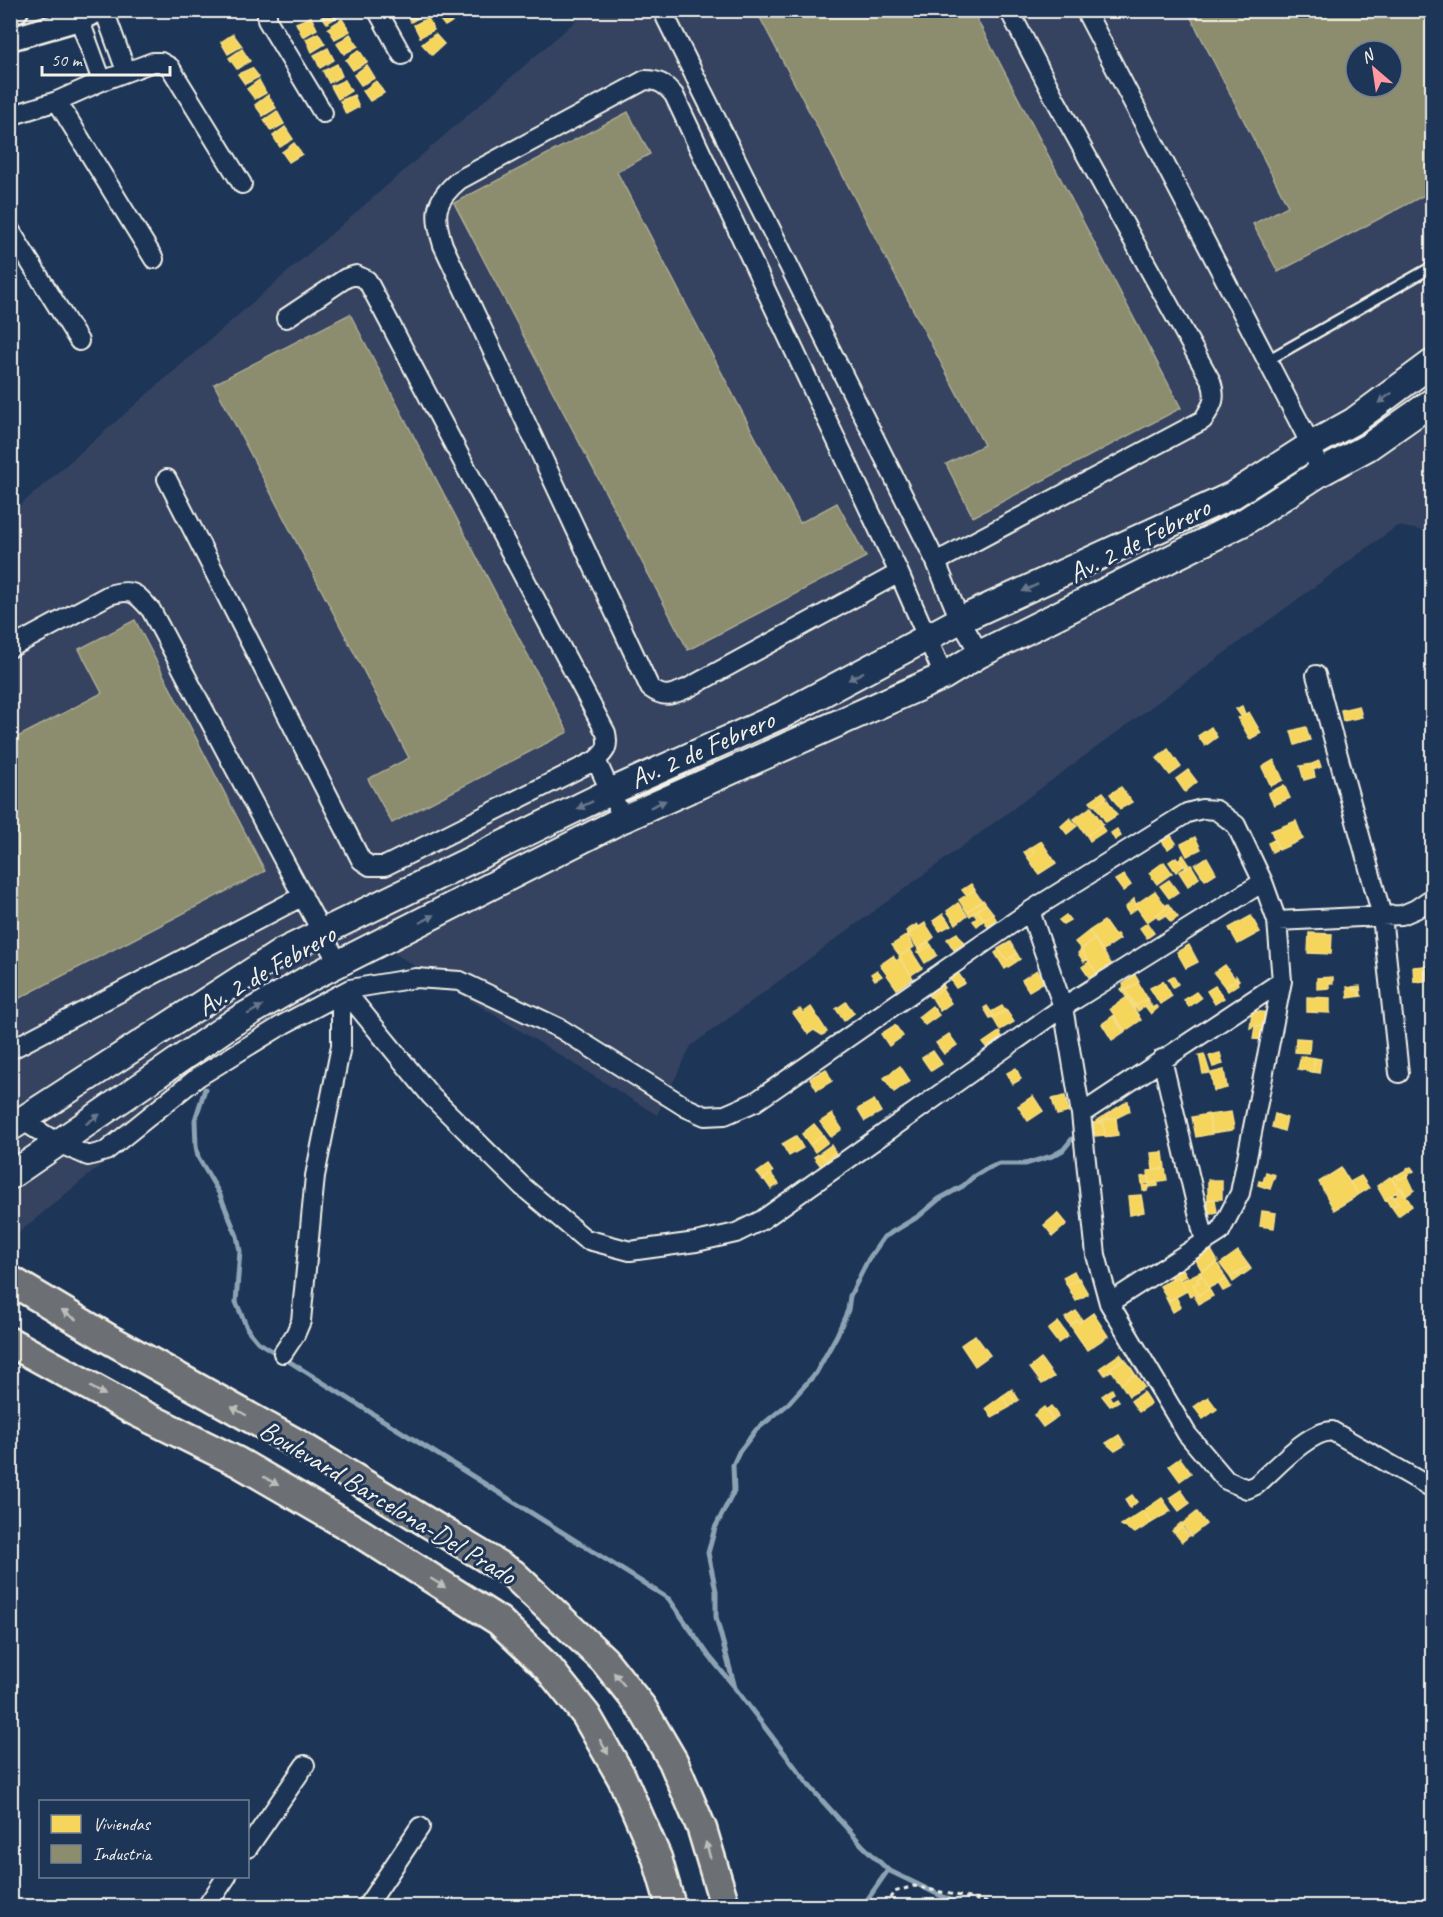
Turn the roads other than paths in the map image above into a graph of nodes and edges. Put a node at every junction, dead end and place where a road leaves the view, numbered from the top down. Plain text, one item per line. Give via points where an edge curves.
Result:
1 (17, 10) edge
2 (102, 10) edge
3 (267, 10) edge
4 (377, 10) edge
5 (665, 10) edge
6 (1009, 10) edge
7 (1085, 10) edge
8 (10, 12) edge
9 (77, 15) edge
10 (10, 39) edge
11 (402, 55) dead end
12 (126, 71) junction
13 (102, 81) junction
14 (57, 101) junction
15 (323, 113) dead end
16 (10, 116) edge
17 (242, 184) dead end
18 (10, 230) edge
19 (154, 259) dead end
20 (1432, 267) edge
21 (286, 318) dead end
22 (80, 340) dead end
23 (1268, 360) junction
24 (1432, 363) edge
25 (1432, 402) edge
26 (1311, 445) junction
27 (1320, 474) junction
28 (167, 479) dead end
29 (936, 562) junction
30 (899, 573) junction
31 (960, 620) junction
32 (927, 639) junction
33 (10, 648) edge
34 (980, 654) junction
35 (1316, 675) dead end
36 (944, 676) junction
37 (596, 760) junction
38 (610, 792) junction
39 (623, 819) junction
40 (1263, 882) junction
41 (303, 896) junction
42 (1432, 898) edge
43 (1030, 911) junction
44 (1382, 916) junction
45 (1278, 921) junction
46 (321, 933) junction
47 (338, 963) junction
48 (1282, 981) junction
49 (1063, 1007) junction
50 (10, 1050) edge
51 (1162, 1059) junction
52 (1399, 1073) dead end
53 (1082, 1114) junction
54 (17, 1125) edge
55 (58, 1143) junction
56 (10, 1176) edge
57 (1205, 1242) junction
58 (10, 1280) edge
59 (1109, 1303) junction
60 (10, 1342) edge
61 (283, 1353) dead end
62 (1432, 1488) edge
63 (304, 1765) dead end
64 (420, 1827) dead end
65 (249, 1847) edge
66 (227, 1878) edge
67 (207, 1906) edge
68 (367, 1906) edge
69 (671, 1906) edge
70 (724, 1906) edge

1 - 8 street
2 - 9 street
2 - 12 street
3 - 15 street via 267,20
4 - 11 street
5 - 29 street
6 - 29 street via 1211,381 1214,402 1203,420
7 - 23 street
9 - 10 street
9 - 13 street
12 - 13 street
12 - 17 street via 153,62 170,67
13 - 14 street
14 - 16 street
14 - 19 street
18 - 22 street
20 - 23 lane
21 - 37 street via 346,278 356,275 367,280 606,733 607,750
23 - 26 street
24 -> 26 main road, Av. 2 de Febrero via 1354,421
25 - 27 main road, Av. 2 de Febrero via 1368,447
26 - 27 street
26 -> 31 main road, Av. 2 de Febrero via 1233,495
27 - 34 main road, Av. 2 de Febrero via 1244,522
28 - 37 street via 361,860 370,866 385,866
29 - 31 street
30 - 30 street via 674,95 664,84 645,80 459,180 446,191 439,201 436,218 443,245 650,688 660,695 688,688
30 - 32 street
31 - 32 main road, Av. 2 de Febrero
31 - 34 street
32 - 36 street
32 -> 38 main road, Av. 2 de Febrero via 782,715
33 - 41 street via 109,595 124,590 139,596 152,610
34 - 36 main road, Av. 2 de Febrero
35 - 44 street
39 -> 36 main road, Av. 2 de Febrero
37 - 38 street
38 - 39 street
38 -> 46 main road, Av. 2 de Febrero
47 -> 39 main road, Av. 2 de Febrero
40 - 43 street via 1236,825 1216,810 1202,809 1187,813
40 - 45 street
40 - 49 street
41 - 46 street
41 - 50 street
42 - 44 street via 1402,915
43 - 49 street
43 - 55 street via 755,1102 724,1115 705,1116 687,1108 561,1029 460,981 416,978 350,989 284,1023 198,1077 106,1151 88,1156
44 - 45 street
44 - 52 street
45 - 48 street
46 - 47 street
46 - 54 main road, Av. 2 de Febrero via 282,952
55 -> 47 main road, Av. 2 de Febrero via 234,1022
48 - 51 street
48 - 57 street via 1240,1193 1220,1232
49 - 53 street
49 - 61 street via 762,1220 736,1233 630,1251 585,1239 522,1186 431,1096 348,999 340,1007 340,1056 315,1176 301,1321
51 - 53 street
51 - 57 street
53 - 59 street via 1096,1255
54 - 55 street
55 - 56 main road, Av. 2 de Febrero
57 - 59 street
70 -> 58 main road, Boulevard Barcelona-Del Prado via 702,1829 673,1761 642,1708 603,1660 513,1574 294,1442
59 - 62 street via 1187,1434 1226,1480 1247,1489 1256,1485 1304,1441 1332,1431
60 -> 69 main road, Boulevard Barcelona-Del Prado via 238,1462 357,1531 498,1621 549,1669 586,1715 622,1778 657,1858
63 - 65 street
64 - 68 street
66 - 67 street

